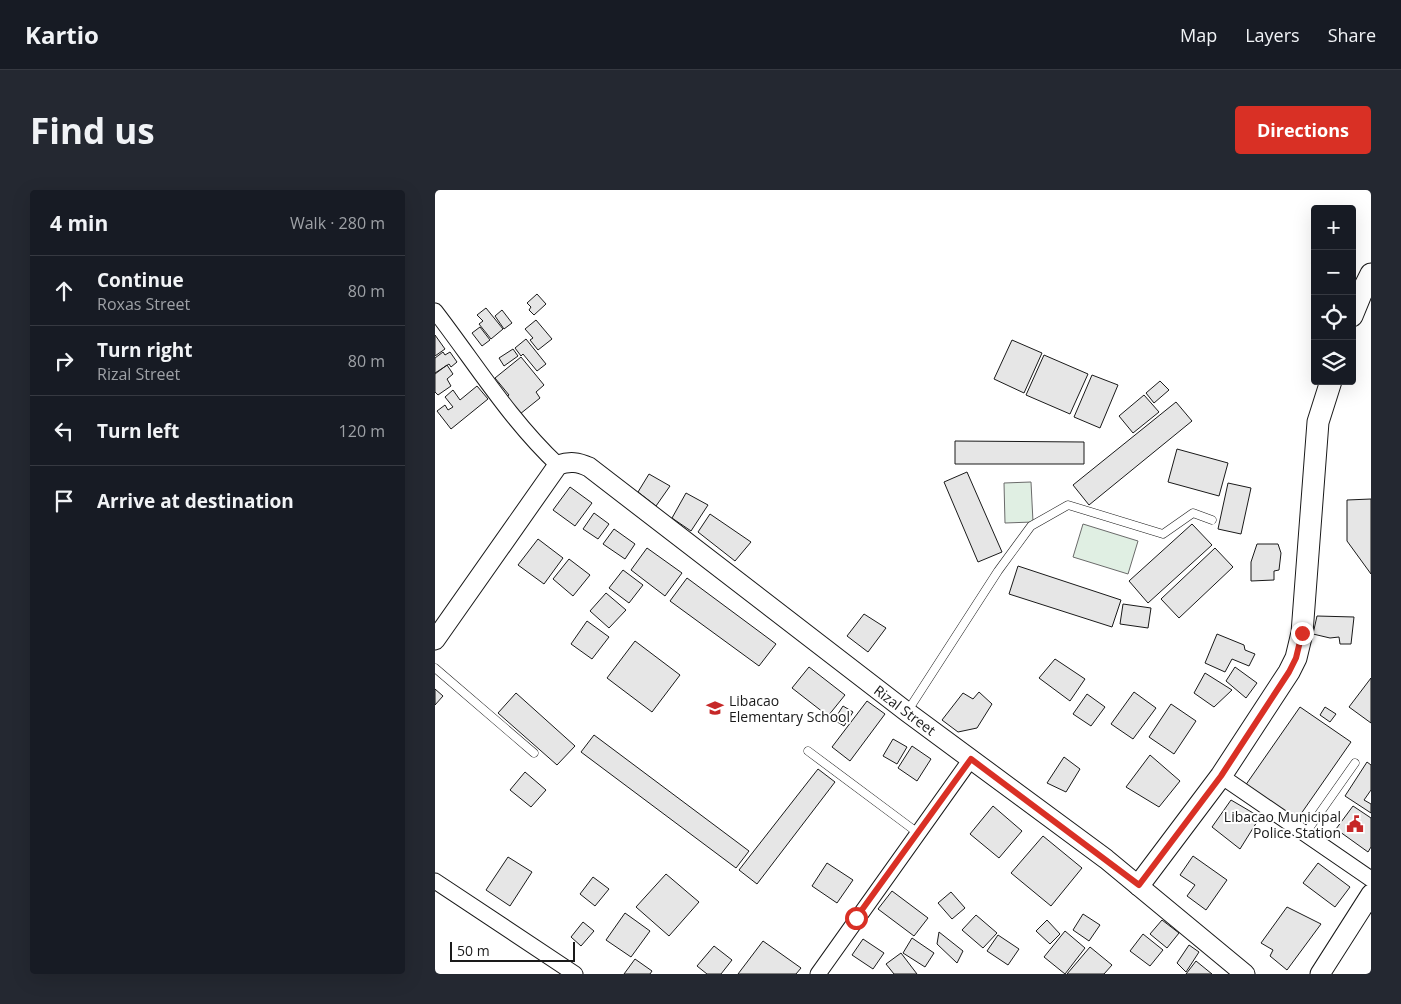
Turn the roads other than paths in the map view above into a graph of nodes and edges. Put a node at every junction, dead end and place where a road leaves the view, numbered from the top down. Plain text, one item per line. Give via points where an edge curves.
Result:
1 (1371, 274) edge
2 (1356, 306) edge
3 (435, 311) edge
4 (1330, 385) edge
5 (558, 465) junction
6 (1212, 520) dead end
7 (435, 640) edge
8 (435, 668) edge
9 (907, 712) junction
10 (808, 751) dead end
11 (535, 753) dead end
12 (971, 759) junction
13 (1355, 763) dead end
14 (1221, 776) junction
15 (918, 833) junction
16 (1305, 834) junction
17 (1371, 878) edge
18 (435, 881) edge
19 (1139, 885) junction
20 (1371, 894) edge
21 (575, 974) edge
22 (818, 974) edge
23 (1245, 974) edge
24 (1320, 974) edge

1 - 2 main road
3 - 5 street via 517,422
4 - 14 main road via 1318,422 1302,633 1296,658
5 - 7 street
5 - 9 street, Rizal Street via 567,462 589,467
6 - 9 lane via 1193,513 1163,534 1068,505 1031,526
8 - 11 lane
9 - 12 street, Rizal Street
10 - 15 lane
12 - 15 street
12 - 19 street, Rizal Street
13 - 16 lane
14 - 16 street
14 - 19 main road
15 - 22 street
16 - 17 street
18 - 21 street
19 - 23 street, Rizal Street
20 - 24 street

